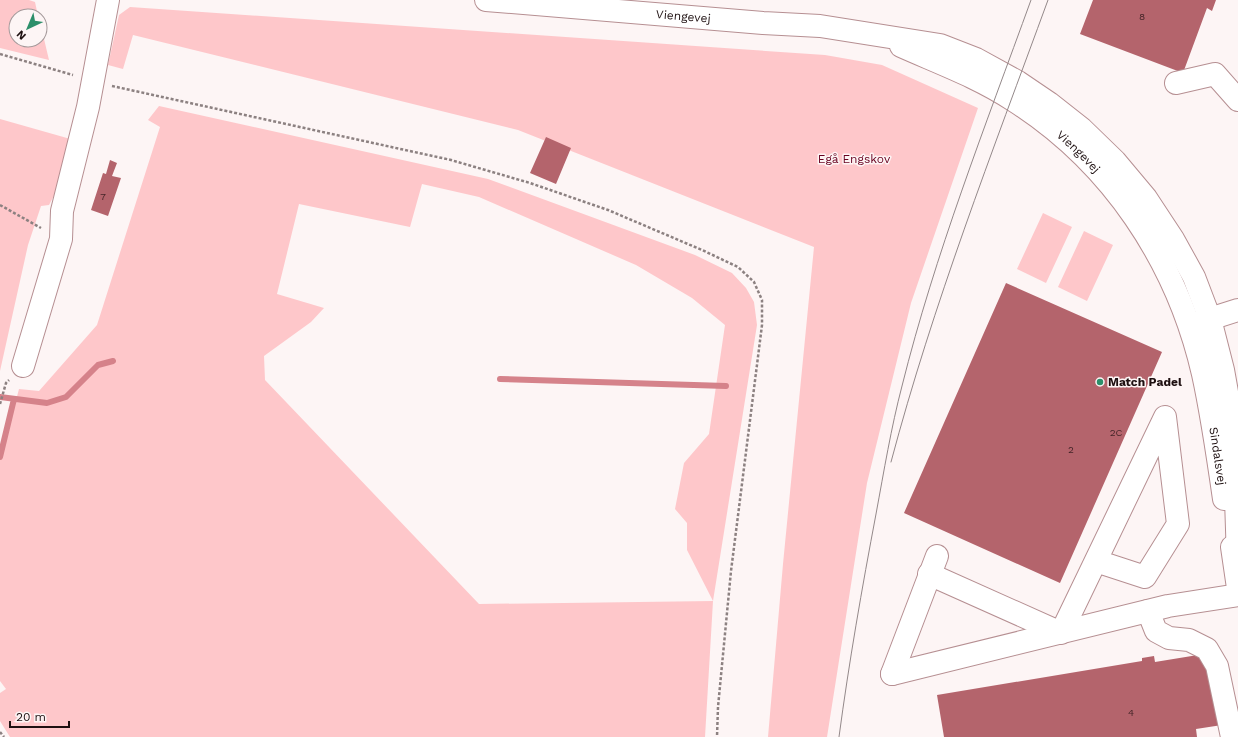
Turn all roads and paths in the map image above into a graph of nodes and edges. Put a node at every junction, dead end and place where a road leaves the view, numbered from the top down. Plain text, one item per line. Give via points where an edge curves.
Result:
1 (108, 0) edge
2 (486, 0) edge
3 (880, 36) junction
4 (0, 54) edge
5 (100, 83) junction
6 (1176, 83) dead end
7 (1238, 100) edge
8 (0, 204) edge
9 (61, 239) junction
10 (1238, 310) edge
11 (1210, 318) junction
12 (1189, 326) junction
13 (23, 366) dead end
14 (5, 387) dead end
15 (0, 403) edge
16 (1096, 560) junction
17 (1238, 560) edge
18 (1238, 588) edge
19 (1238, 595) edge
20 (1148, 611) junction
21 (1061, 632) junction
22 (0, 732) edge
23 (4, 737) edge
24 (717, 737) edge
25 (1232, 737) edge

1 - 5 street
2 - 3 street, Viengevej via 820,26
3 - 11 street, Viengevej via 940,45 976,59 1018,82 1082,128 1115,161 1146,198 1194,277
3 - 12 street, Viengevej via 998,91 1039,117 1068,141 1101,174 1130,209 1155,248
4 - 5 path
5 - 9 street via 88,107 62,211
5 - 24 path via 451,160 530,183 608,210 702,250 738,267 754,282 762,300 762,325 731,571
6 - 7 street via 1215,74
8 - 9 path
9 - 13 street
10 - 11 street
11 - 12 street
11 - 17 street, Sindalsvej via 1224,370 1232,420
12 - 18 street, Sindalsvej via 1203,373 1213,424
14 - 15 path
16 - 16 street via 1134,482 1164,417 1178,524 1145,577
16 - 21 street
19 - 20 street
20 - 21 street
20 - 25 street via 1156,631 1169,638 1189,640 1207,650 1217,666
21 - 21 street via 892,674 933,565
22 - 23 path

